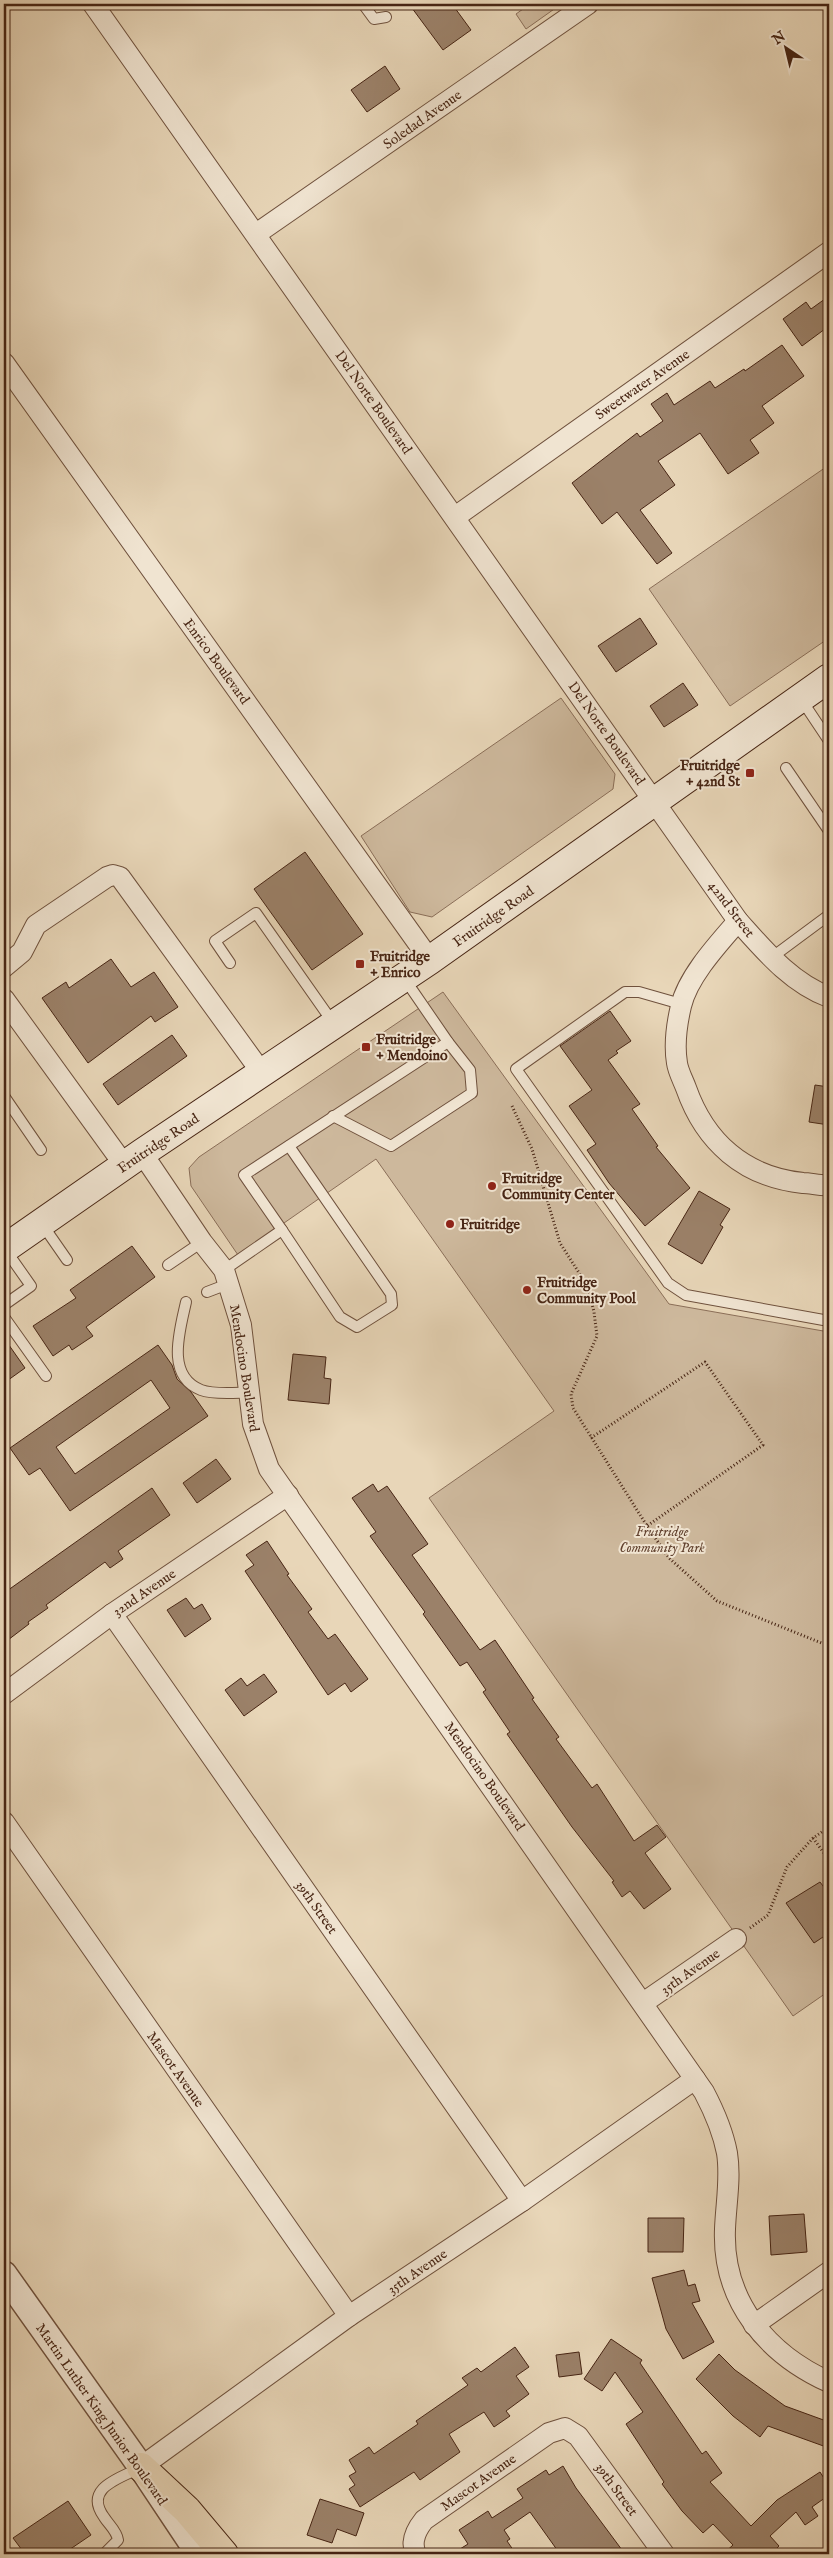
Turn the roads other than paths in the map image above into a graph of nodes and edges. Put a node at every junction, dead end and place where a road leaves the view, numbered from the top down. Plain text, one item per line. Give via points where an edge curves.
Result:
1 (93, 4) edge
2 (363, 4) edge
3 (588, 4) edge
4 (386, 17) dead end
5 (256, 234) junction
6 (829, 252) edge
7 (4, 363) edge
8 (455, 517) junction
9 (829, 678) edge
10 (801, 698) junction
11 (829, 741) edge
12 (786, 768) dead end
13 (655, 801) junction
14 (829, 832) edge
15 (829, 915) edge
16 (738, 921) junction
17 (771, 958) junction
18 (430, 960) junction
19 (230, 963) dead end
20 (4, 967) edge
21 (404, 978) junction
22 (829, 997) edge
23 (4, 999) edge
24 (681, 1004) junction
25 (335, 1024) junction
26 (448, 1042) junction
27 (262, 1073) junction
28 (4, 1096) edge
29 (333, 1116) junction
30 (289, 1146) junction
31 (41, 1150) dead end
32 (133, 1159) junction
33 (829, 1185) edge
34 (41, 1223) junction
35 (282, 1230) junction
36 (6, 1242) edge
37 (202, 1242) junction
38 (67, 1260) dead end
39 (168, 1264) dead end
40 (226, 1276) junction
41 (207, 1292) dead end
42 (186, 1302) dead end
43 (4, 1305) edge
44 (4, 1317) edge
45 (829, 1321) edge
46 (46, 1376) dead end
47 (248, 1393) junction
48 (288, 1495) junction
49 (112, 1614) junction
50 (4, 1694) edge
51 (4, 1822) edge
52 (736, 1939) road end
53 (643, 2003) junction
54 (695, 2079) junction
55 (522, 2201) junction
56 (829, 2272) edge
57 (4, 2274) edge
58 (349, 2316) junction
59 (754, 2326) junction
60 (829, 2382) edge
61 (565, 2428) joint
62 (141, 2467) junction
63 (104, 2554) edge
64 (199, 2554) edge
65 (224, 2554) edge
66 (416, 2554) edge
67 (664, 2554) edge

1 - 5 street, Del Norte Boulevard
2 - 4 lane via 374,18
3 - 5 street, Soledad Avenue
5 - 8 street, Del Norte Boulevard
6 - 8 street, Sweetwater Avenue
7 - 18 street, Enrico Boulevard
8 - 13 street, Del Norte Boulevard
9 - 10 main road, Fruitridge Road
10 - 11 lane
10 - 13 main road, Fruitridge Road
12 - 14 lane
13 - 16 street, 42nd Street
13 - 18 main road, Fruitridge Road
15 - 17 lane
16 - 17 street, 42nd Street
16 - 24 street via 697,972
17 - 22 street, 42nd Street via 787,972
18 - 21 main road, Fruitridge Road
19 - 25 lane via 215,941 256,913
20 - 27 street via 22,952 36,925 107,877 120,877
21 - 25 main road, Fruitridge Road
21 - 26 lane
23 - 32 street, Mendocino Boulevard
24 - 33 street via 677,1064 692,1106 703,1125 732,1156 763,1175 784,1181
24 - 45 lane via 638,992 625,992 516,1069 668,1283 686,1295
25 - 27 main road, Fruitridge Road
26 - 29 lane
26 - 29 lane via 470,1070 472,1093 391,1146
27 - 32 main road, Fruitridge Road
28 - 31 lane
29 - 30 lane
30 - 35 lane via 244,1176
30 - 35 lane via 391,1294 392,1305 357,1327 340,1317
32 - 34 main road, Fruitridge Road
32 - 37 street, Mendocino Boulevard
34 - 36 main road, Fruitridge Road
34 - 38 lane
35 - 40 lane
36 - 43 lane via 32,1286
37 - 39 lane
37 - 40 street, Mendocino Boulevard
40 - 41 lane
40 - 47 street, Mendocino Boulevard via 241,1325
42 - 47 lane via 177,1344 177,1359 183,1373 192,1385 202,1391
44 - 46 lane
47 - 48 street, Mendocino Boulevard via 258,1442 269,1469
48 - 49 street, 32nd Avenue
48 - 53 street, Mendocino Boulevard
49 - 50 street, 32nd Avenue
49 - 55 street, 39th Street
51 - 58 street, Mascot Avenue
52 - 53 street, 35th Avenue
53 - 54 street, Mendocino Boulevard
54 - 55 street, 35th Avenue
54 - 59 street, Mendocino Boulevard via 714,2112 727,2153 729,2184 724,2230 727,2257 738,2297
55 - 58 street, 35th Avenue
56 - 59 street
57 - 62 street, Martin Luther King Junior Boulevard
58 - 62 street, 35th Avenue
59 - 60 street, Mendocino Boulevard via 776,2350
61 - 66 street, Mascot Avenue via 549,2433 424,2520 413,2540
61 - 67 street, 39th Street via 578,2436
62 - 63 lane via 103,2486 98,2496 100,2512 118,2540
62 - 64 street, Martin Luther King Junior Boulevard
62 - 65 highway via 186,2510

